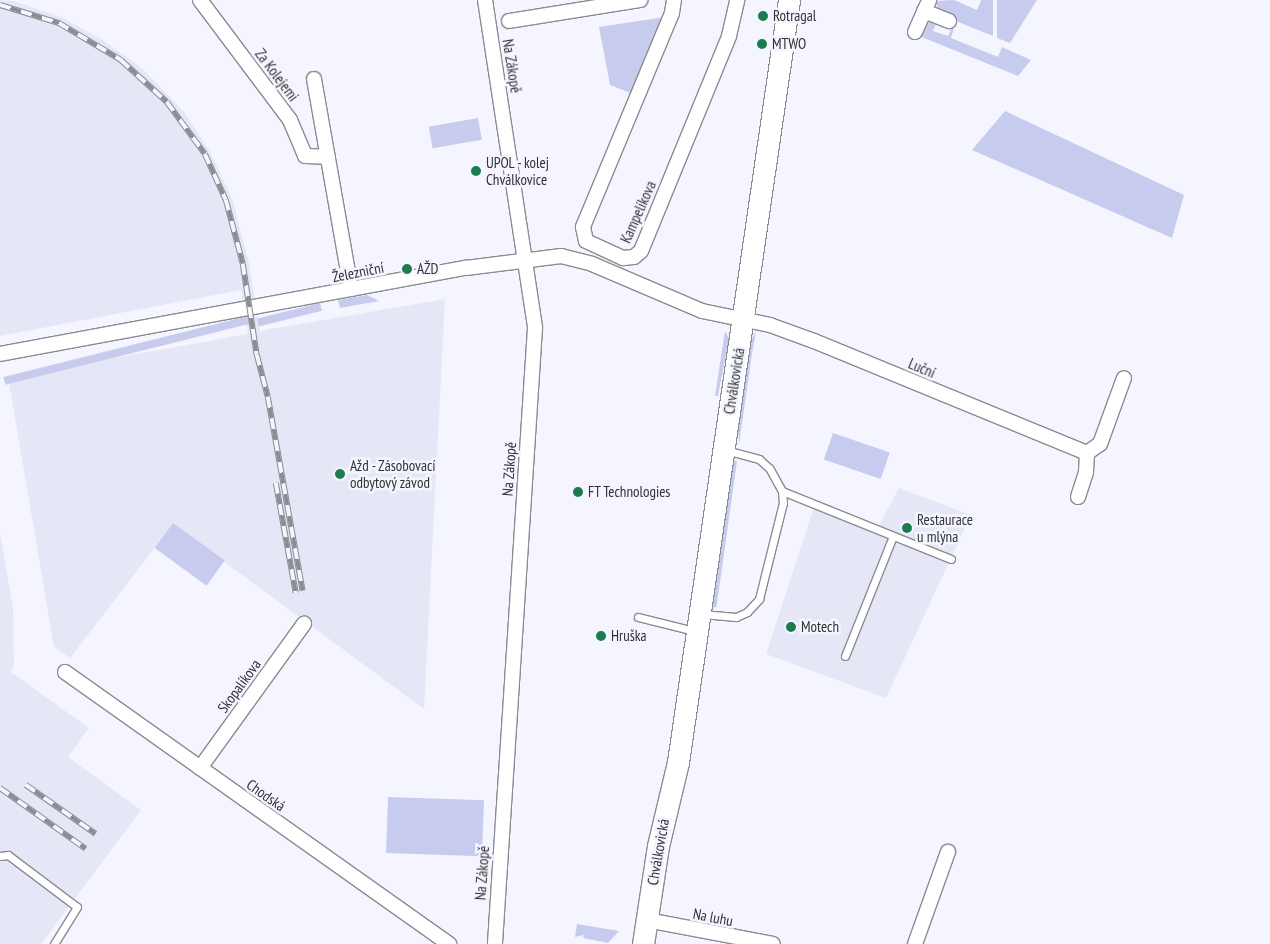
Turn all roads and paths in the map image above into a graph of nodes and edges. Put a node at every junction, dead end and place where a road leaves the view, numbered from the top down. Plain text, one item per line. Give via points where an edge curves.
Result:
1 (200, 0) edge
2 (485, 0) edge
3 (637, 0) edge
4 (674, 0) edge
5 (737, 0) edge
6 (790, 0) edge
7 (926, 6) edge
8 (508, 21) dead end
9 (949, 21) dead end
10 (915, 32) dead end
11 (314, 80) dead end
12 (328, 157) junction
13 (526, 259) junction
14 (351, 289) junction
15 (743, 319) junction
16 (0, 354) edge
17 (1124, 378) dead end
18 (723, 450) junction
19 (1086, 453) junction
20 (782, 490) junction
21 (1078, 497) dead end
22 (893, 536) junction
23 (951, 559) dead end
24 (638, 617) dead end
25 (698, 623) junction
26 (304, 624) dead end
27 (845, 656) dead end
28 (65, 672) dead end
29 (200, 768) junction
30 (948, 852) dead end
31 (0, 856) edge
32 (653, 921) junction
33 (54, 944) edge
34 (449, 944) edge
35 (494, 944) edge
36 (643, 944) edge
37 (655, 944) edge
38 (773, 944) edge
39 (915, 944) edge

1 - 12 street, Za Kolejemi via 290,120 305,156
2 - 13 street, Na Zákopě
3 - 8 street
4 - 5 street, Kampelíkova via 672,13 583,227 586,241 627,259 641,251 729,36
6 - 15 main road, Chválkovická
7 - 9 street
7 - 10 street
11 - 12 street, Za Kolejemi
12 - 14 street, Za Kolejemi
13 - 14 street, Železniční
13 - 15 street, Železniční via 552,256 577,259 702,311
13 - 35 street, Na Zákopě via 535,328
14 - 16 street, Železniční
15 - 18 main road, Chválkovická
15 - 19 street, Luční via 814,341
17 - 19 street via 1100,444
18 - 20 lane via 759,459 769,468
18 - 25 main road, Chválkovická
19 - 21 street via 1086,472
20 - 22 lane
20 - 25 lane via 783,503 759,599 747,612 736,617
22 - 23 lane
22 - 27 lane
24 - 25 lane
25 - 32 main road, Chválkovická via 678,762 659,838
26 - 29 street, Skopalíkova
28 - 29 street, Chodská
29 - 34 street, Chodská
30 - 39 street
31 - 33 lane via 8,855 77,907
32 - 36 main road, Chválkovická
32 - 37 main road, Chválkovická
32 - 38 street, Na luhu

